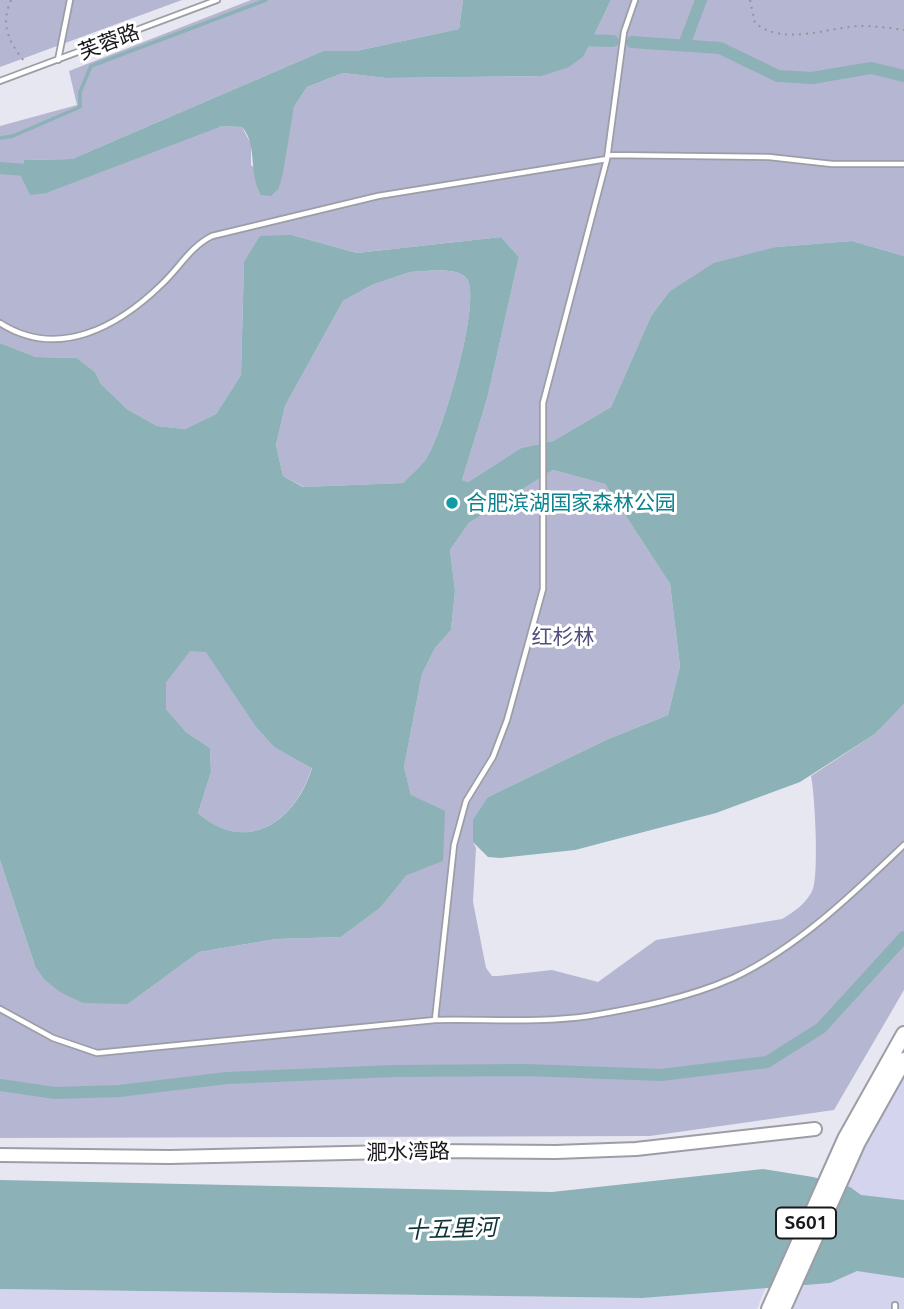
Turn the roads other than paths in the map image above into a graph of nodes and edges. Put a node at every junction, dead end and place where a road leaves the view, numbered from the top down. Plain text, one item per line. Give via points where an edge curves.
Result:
1 (70, 0) edge
2 (217, 0) edge
3 (635, 0) edge
4 (58, 61) junction
5 (0, 81) edge
6 (608, 157) junction
7 (904, 164) edge
8 (0, 323) edge
9 (904, 845) edge
10 (0, 1009) edge
11 (435, 1020) junction
12 (904, 1034) edge
13 (904, 1060) edge
14 (815, 1129) dead end
15 (852, 1141) junction
16 (0, 1155) edge
17 (769, 1309) edge
18 (783, 1309) edge

1 - 4 lane
2 - 4 lane, 芙蓉路
3 - 6 lane via 624,32
4 - 5 lane, 芙蓉路
6 - 7 lane via 769,157 832,164
6 - 8 lane via 378,196 212,236 197,243 140,302 85,334 42,341
6 - 11 lane via 542,403 542,589 507,720 460,818
9 - 11 lane via 785,948 686,996 587,1016
10 - 11 lane via 53,1038 97,1053
12 - 15 main road, S601
13 - 15 main road, S601
14 - 16 street, 淝水湾路 via 636,1149 555,1152
15 - 17 main road, S601
15 - 18 main road, S601

